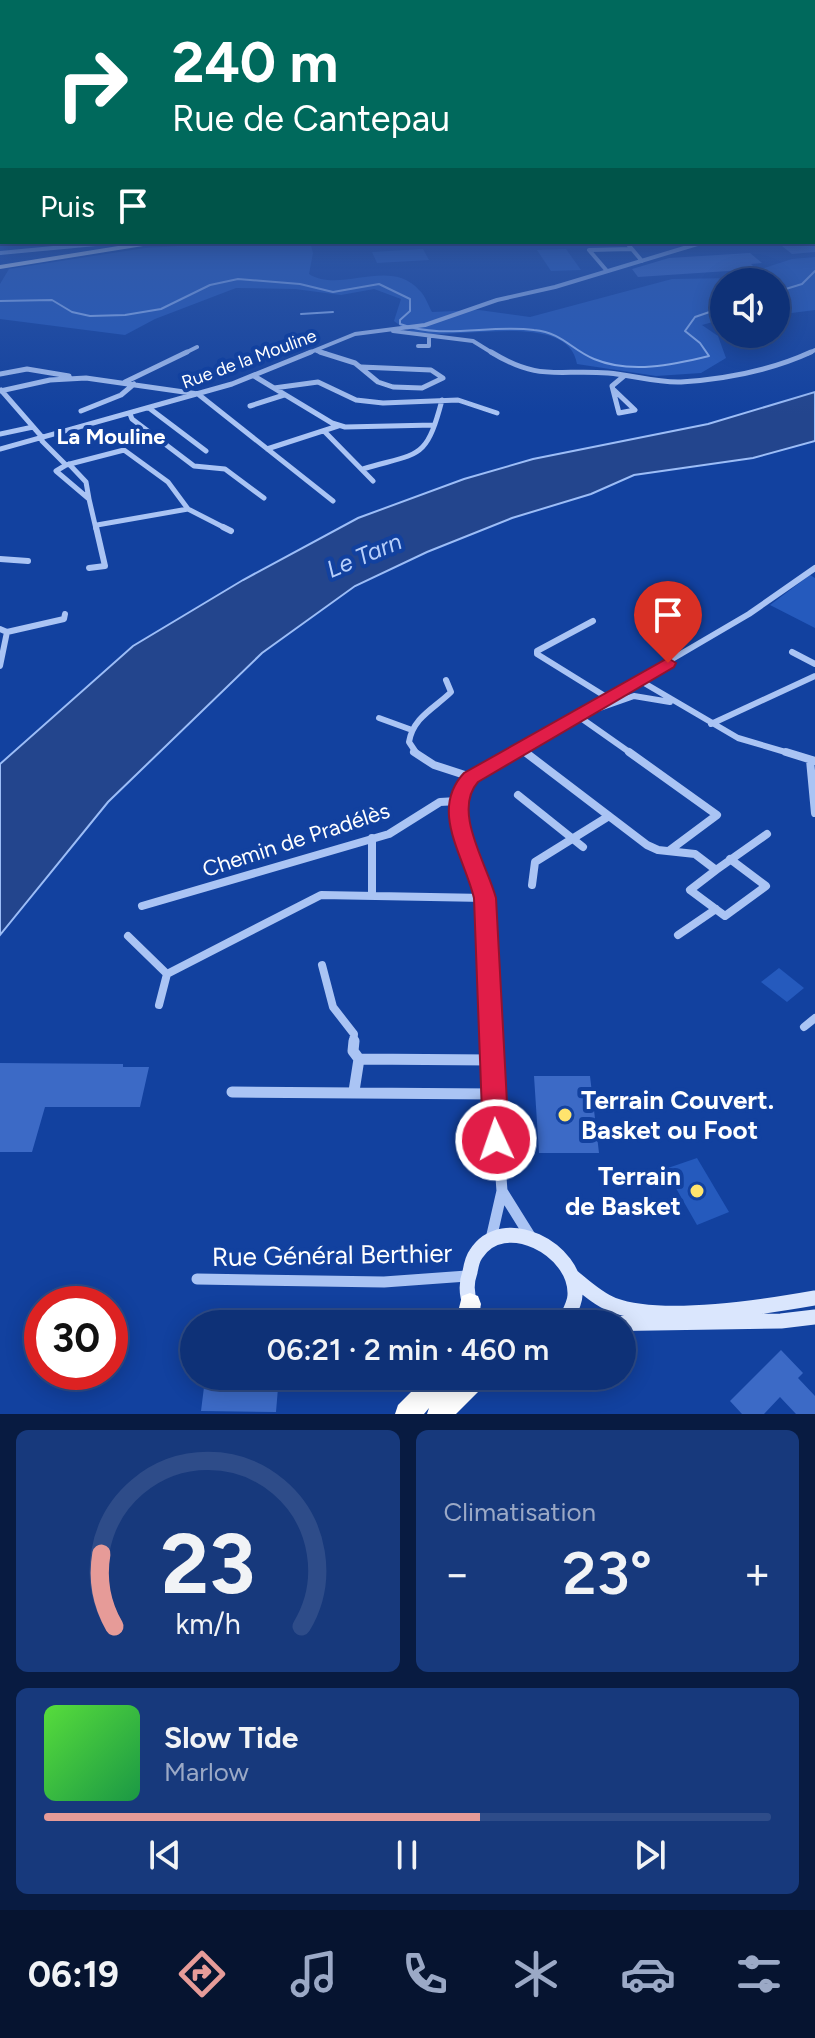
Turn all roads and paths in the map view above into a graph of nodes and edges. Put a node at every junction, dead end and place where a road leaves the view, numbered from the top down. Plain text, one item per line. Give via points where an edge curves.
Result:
1 (571, 282) edge
2 (387, 329) junction
3 (429, 336) junction
4 (418, 346) dead end
5 (197, 347) dead end
6 (815, 350) edge
7 (317, 351) junction
8 (361, 367) junction
9 (0, 374) edge
10 (626, 375) junction
11 (254, 376) junction
12 (79, 378) junction
13 (123, 383) junction
14 (134, 384) junction
15 (274, 388) junction
16 (613, 389) junction
17 (1, 390) edge
18 (198, 394) junction
19 (284, 395) junction
20 (442, 400) junction
21 (250, 406) dead end
22 (149, 408) junction
23 (81, 411) dead end
24 (497, 413) dead end
25 (130, 414) junction
26 (340, 425) junction
27 (434, 425) junction
28 (33, 427) junction
29 (324, 431) junction
30 (0, 434) edge
31 (42, 439) junction
32 (0, 449) edge
33 (267, 449) junction
34 (206, 451) dead end
35 (67, 464) junction
36 (363, 469) junction
37 (373, 481) dead end
38 (264, 498) dead end
39 (89, 499) junction
40 (333, 501) dead end
41 (188, 509) junction
42 (97, 525) junction
43 (231, 531) dead end
44 (0, 559) edge
45 (28, 561) dead end
46 (89, 568) dead end
47 (815, 568) edge
48 (65, 614) dead end
49 (593, 621) dead end
50 (3, 631) edge
51 (792, 652) dead end
52 (815, 664) edge
53 (0, 666) edge
54 (815, 676) edge
55 (446, 680) dead end
56 (639, 680) junction
57 (608, 698) junction
58 (676, 703) junction
59 (578, 716) junction
60 (379, 718) dead end
61 (711, 724) junction
62 (412, 730) junction
63 (520, 748) junction
64 (813, 760) edge
65 (471, 777) junction
66 (518, 795) dead end
67 (457, 801) junction
68 (815, 813) edge
69 (609, 816) junction
70 (767, 834) dead end
71 (372, 838) junction
72 (573, 838) junction
73 (583, 847) dead end
74 (670, 850) junction
75 (730, 859) junction
76 (716, 870) junction
77 (532, 885) dead end
78 (372, 895) junction
79 (485, 898) junction
80 (142, 906) dead end
81 (716, 909) junction
82 (678, 935) dead end
83 (128, 936) dead end
84 (322, 965) dead end
85 (167, 974) junction
86 (159, 1005) dead end
87 (815, 1018) edge
88 (804, 1027) dead end
89 (359, 1059) junction
90 (492, 1060) junction
91 (354, 1091) junction
92 (232, 1092) dead end
93 (494, 1094) junction
94 (502, 1191) junction
95 (530, 1236) junction
96 (491, 1242) junction
97 (467, 1276) junction
98 (573, 1277) junction
99 (197, 1279) dead end
100 (815, 1298) edge
101 (783, 1305) junction
102 (815, 1306) edge
103 (472, 1310) edge
104 (571, 1310) edge
105 (815, 1317) edge
106 (636, 1323) edge
107 (430, 1390) edge
108 (438, 1390) edge
109 (464, 1390) edge
110 (467, 1390) edge
111 (407, 1414) edge
112 (417, 1414) edge
113 (439, 1414) edge
114 (449, 1414) edge

1 - 2 street, Rue de la Mouline via 425,325
2 - 3 street
2 - 7 street, Rue de la Mouline via 358,333
3 - 4 street via 429,346
3 - 10 street via 473,341 514,366 547,374
5 - 13 street
6 - 10 street via 780,366 693,381
7 - 8 street
7 - 11 street, Rue de la Mouline
8 - 8 street via 378,382 394,387 432,386 443,378 431,370
9 - 12 street via 27,369
10 - 16 street via 614,382
11 - 15 street
11 - 18 street, Rue de la Mouline
12 - 13 street
12 - 17 street
13 - 14 street
14 - 18 street
14 - 23 street
15 - 19 street
15 - 20 street via 318,382 368,402
16 - 16 street via 619,413 635,410 624,400
17 - 28 street
18 - 22 street, Rue de la Mouline
18 - 33 street
19 - 21 street
19 - 26 street
20 - 24 street
20 - 27 street
22 - 25 street, Rue de la Mouline
22 - 34 street
25 - 31 street, Rue de la Mouline
25 - 38 street via 194,466 225,469
26 - 27 street
26 - 29 street
27 - 36 street via 430,443 419,452
28 - 30 street
28 - 31 street
29 - 33 street
29 - 36 street
31 - 32 street, Rue de la Mouline
31 - 35 street
33 - 40 street
35 - 39 street via 86,482
35 - 39 street via 56,471
35 - 41 street via 124,450 168,482
36 - 37 street
39 - 42 street
41 - 42 street
41 - 43 street
42 - 46 street via 105,566
44 - 45 street
47 - 56 street
48 - 50 street via 64,619
49 - 57 street via 537,654
50 - 53 street
51 - 52 street
54 - 61 street
55 - 62 street via 451,692
56 - 57 street
56 - 58 street
57 - 59 street
58 - 59 street via 634,696
58 - 61 street
59 - 63 street
59 - 74 street via 717,815
60 - 62 street
61 - 64 street via 764,748
62 - 65 street via 414,753 434,766
63 - 65 street
63 - 69 street
64 - 68 street
65 - 67 street
66 - 72 street
67 - 71 street, Chemin de Pradélès via 440,802 389,834
67 - 79 street via 457,817
69 - 72 street
69 - 74 street via 647,845
70 - 75 street
71 - 78 street
71 - 80 street, Chemin de Pradélès
72 - 73 street
72 - 77 street via 535,862
74 - 76 street via 695,854
75 - 76 street
75 - 81 street via 766,886 725,916
76 - 81 street via 690,890
78 - 79 street
78 - 85 street via 309,899
79 - 90 street
81 - 82 street
83 - 85 street
84 - 89 street via 333,1007 354,1034 353,1051
85 - 86 street
87 - 88 street
89 - 90 street
89 - 91 street
90 - 93 street
91 - 92 street
91 - 93 street
93 - 94 street
94 - 95 street
94 - 96 street
95 - 96 main road
95 - 98 main road via 556,1251
96 - 97 main road
97 - 99 street, Rue Général Berthier via 384,1282
97 - 103 main road
98 - 101 main road via 618,1307
98 - 104 main road
100 - 101 main road
101 - 102 street
105 - 106 main road
107 - 111 highway
108 - 112 highway
109 - 113 highway
110 - 114 highway

